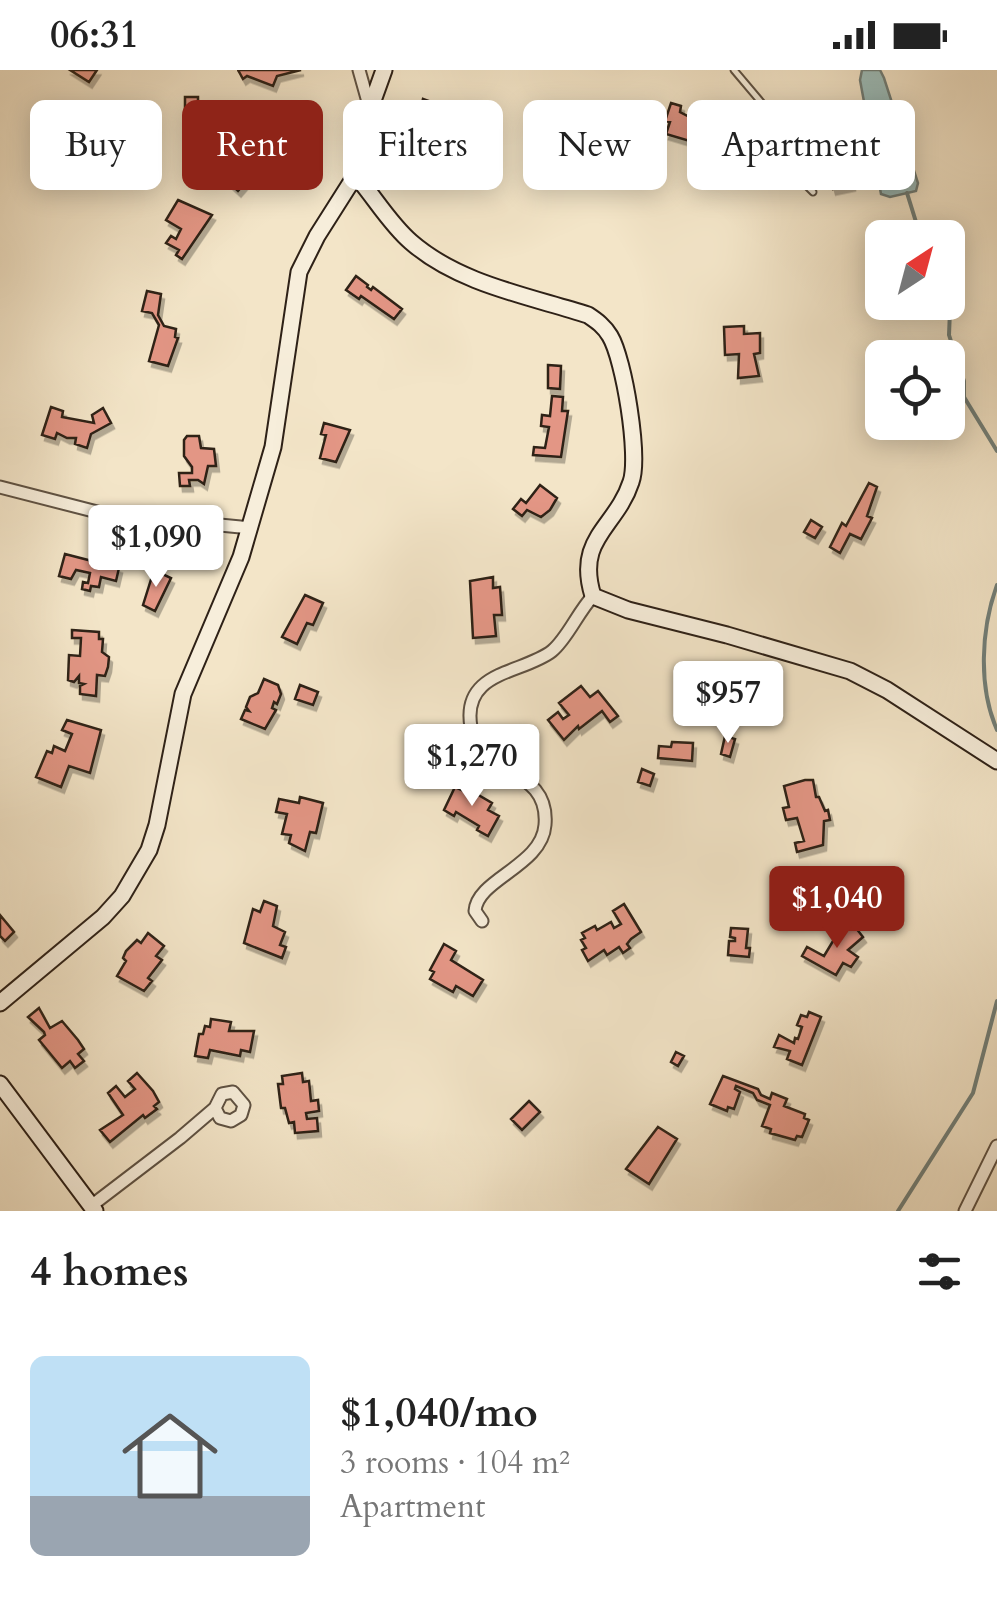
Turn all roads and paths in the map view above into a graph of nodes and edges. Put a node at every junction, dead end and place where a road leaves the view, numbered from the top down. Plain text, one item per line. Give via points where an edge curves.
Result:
1 (359, 70) edge
2 (384, 70) edge
3 (734, 70) edge
4 (367, 100) edge
5 (374, 100) edge
6 (348, 190) edge
7 (367, 190) edge
8 (812, 192) dead end
9 (0, 488) edge
10 (251, 528) junction
11 (593, 596) junction
12 (997, 762) edge
13 (482, 921) dead end
14 (0, 1003) edge
15 (0, 1084) edge
16 (215, 1108) dead end
17 (997, 1146) edge
18 (991, 1172) edge
19 (93, 1209) edge
20 (965, 1211) edge

1 - 4 street
2 - 5 street
3 - 8 lane via 788,134 799,178
6 - 10 street via 298,272 280,414
7 - 11 street via 426,254 484,283 588,314 612,338 634,468 628,491 590,550
9 - 10 street via 106,514
10 - 14 street via 183,694 157,825 138,872 103,916
11 - 12 street via 850,672
11 - 13 street via 554,649 493,676 472,705 480,748 530,782 544,806 545,827 532,854 478,899 475,911
15 - 19 street
16 - 19 street
17 - 18 street
18 - 20 street

